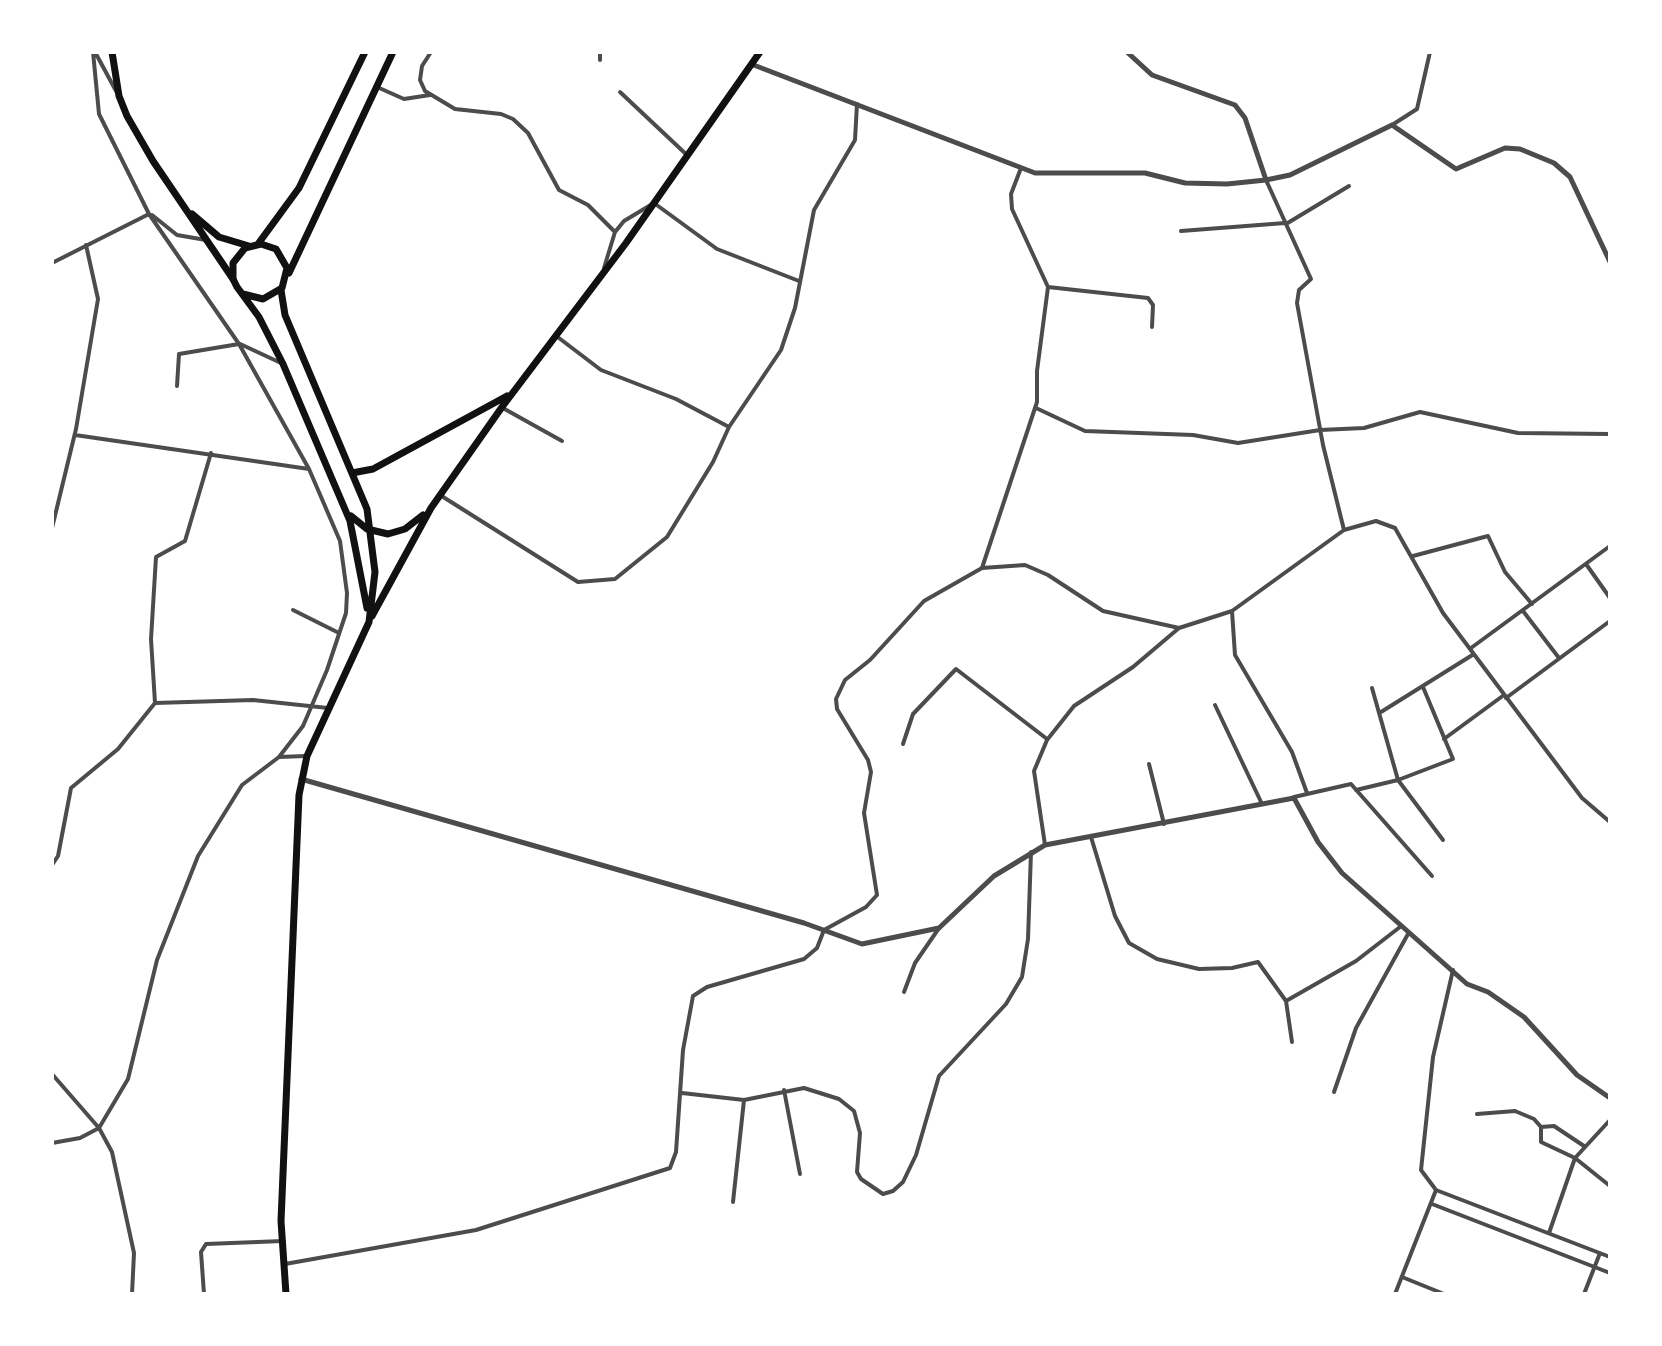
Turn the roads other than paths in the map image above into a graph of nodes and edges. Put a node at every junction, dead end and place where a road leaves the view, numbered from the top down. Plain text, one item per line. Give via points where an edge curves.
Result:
1 (94, 52) edge
2 (112, 52) edge
3 (365, 52) edge
4 (393, 52) edge
5 (431, 52) edge
6 (600, 52) edge
7 (760, 52) edge
8 (1127, 52) edge
9 (1430, 52) edge
10 (600, 60) dead end
11 (751, 64) junction
12 (377, 87) junction
13 (620, 92) dead end
14 (430, 95) junction
15 (119, 96) junction
16 (857, 104) junction
17 (1392, 125) junction
18 (688, 156) junction
19 (1021, 168) junction
20 (1266, 180) junction
21 (1349, 186) dead end
22 (179, 201) junction
23 (654, 203) junction
24 (148, 212) junction
25 (1285, 224) junction
26 (1181, 231) dead end
27 (615, 232) junction
28 (206, 240) junction
29 (86, 245) junction
30 (253, 245) junction
31 (1610, 262) edge
32 (52, 263) edge
33 (604, 272) junction
34 (233, 279) junction
35 (799, 281) junction
36 (283, 286) junction
37 (1048, 287) junction
38 (243, 294) junction
39 (1152, 327) dead end
40 (555, 335) junction
41 (238, 344) junction
42 (283, 364) junction
43 (177, 386) dead end
44 (499, 405) junction
45 (1036, 408) junction
46 (729, 427) junction
47 (1320, 430) junction
48 (1610, 434) edge
49 (75, 435) junction
50 (562, 441) dead end
51 (211, 453) junction
52 (309, 469) junction
53 (352, 473) junction
54 (440, 495) junction
55 (343, 504) junction
56 (431, 508) junction
57 (52, 528) edge
58 (1344, 530) junction
59 (372, 531) junction
60 (1610, 546) edge
61 (1413, 556) junction
62 (1586, 564) junction
63 (982, 568) junction
64 (1610, 598) edge
65 (1532, 604) junction
66 (293, 610) dead end
67 (1232, 611) junction
68 (1523, 611) junction
69 (1610, 621) edge
70 (369, 622) junction
71 (1179, 628) junction
72 (339, 633) junction
73 (1472, 651) junction
74 (1559, 658) junction
75 (1423, 687) junction
76 (1372, 688) dead end
77 (1505, 696) junction
78 (155, 703) junction
79 (314, 705) junction
80 (1215, 705) dead end
81 (328, 708) junction
82 (1381, 712) junction
83 (1444, 739) junction
84 (1047, 740) junction
85 (903, 744) dead end
86 (307, 756) junction
87 (279, 757) junction
88 (1149, 764) dead end
89 (301, 779) junction
90 (1398, 780) junction
91 (1356, 790) junction
92 (1307, 793) junction
93 (1294, 798) junction
94 (1262, 804) junction
95 (1610, 822) edge
96 (1164, 825) junction
97 (1091, 837) junction
98 (1443, 840) dead end
99 (1045, 845) junction
100 (1031, 851) junction
101 (52, 865) edge
102 (1432, 876) dead end
103 (1400, 927) junction
104 (939, 928) junction
105 (824, 930) junction
106 (1408, 934) junction
107 (1453, 970) junction
108 (904, 992) dead end
109 (1286, 1001) junction
110 (1292, 1042) dead end
111 (52, 1074) edge
112 (784, 1090) junction
113 (1334, 1092) dead end
114 (682, 1093) junction
115 (1610, 1098) edge
116 (744, 1100) junction
117 (1477, 1114) dead end
118 (1610, 1120) edge
119 (1541, 1127) junction
120 (99, 1128) junction
121 (52, 1143) edge
122 (1584, 1146) junction
123 (1575, 1158) junction
124 (800, 1174) dead end
125 (1610, 1186) edge
126 (1436, 1190) junction
127 (733, 1202) dead end
128 (1432, 1204) junction
129 (1549, 1233) junction
130 (283, 1241) junction
131 (1600, 1253) junction
132 (1610, 1257) edge
133 (285, 1264) junction
134 (1596, 1266) junction
135 (1610, 1273) edge
136 (1402, 1277) junction
137 (132, 1294) edge
138 (204, 1294) edge
139 (286, 1294) edge
140 (1395, 1294) edge
141 (1444, 1294) edge
142 (1584, 1294) edge

1 - 15 street
1 - 24 street via 99,114
2 - 15 main road
3 - 30 main road via 299,188
4 - 12 main road
5 - 14 street via 420,80
6 - 10 street
7 - 11 main road
8 - 20 street via 1152,75 1235,105 1245,118
9 - 17 street via 1417,109
11 - 16 street
11 - 18 main road
12 - 14 street via 404,99
12 - 36 main road
13 - 18 street
14 - 27 street via 455,109 513,119 528,133 559,190 588,205
15 - 22 main road
16 - 19 street
16 - 35 street via 855,140 814,210
17 - 20 street via 1290,175
17 - 31 street via 1457,170 1505,148 1554,163 1578,190
18 - 23 main road
19 - 20 street via 1035,173 1158,174 1185,183
19 - 37 street via 1011,194 1012,209
20 - 25 street
21 - 25 street
22 - 28 main road
22 - 30 main road via 219,237
23 - 27 street
23 - 33 main road
23 - 35 street via 717,249
24 - 28 street via 172,232
24 - 29 street
24 - 41 street
25 - 26 street
25 - 47 street via 1311,279 1299,290 1297,303
27 - 33 street
28 - 34 main road
29 - 32 street
29 - 49 street via 98,299
30 - 34 main road via 235,260
30 - 36 main road via 270,246 282,256 287,268
33 - 40 main road
34 - 38 main road
35 - 46 street via 781,350
36 - 38 main road via 263,299
36 - 53 main road via 285,315
37 - 39 street via 1148,298
37 - 45 street
38 - 42 main road
40 - 44 main road
40 - 46 street via 601,370 676,399
41 - 42 street
41 - 43 street via 179,354
41 - 52 street
42 - 55 main road
44 - 50 street
44 - 53 main road via 373,469
44 - 54 main road
45 - 47 street via 1077,430 1122,435 1193,435 1238,443
45 - 63 street
46 - 54 street via 667,537 609,581 575,581
47 - 48 street via 1369,427 1420,412 1518,433
47 - 58 street
49 - 51 street
49 - 57 street
51 - 52 street
51 - 78 street via 185,541 156,557 151,639
52 - 72 street via 344,557 347,603
53 - 59 main road
54 - 56 main road
55 - 59 main road via 354,520
55 - 70 main road via 359,552
56 - 59 main road via 402,531
56 - 70 main road
58 - 61 street via 1376,521 1390,524
58 - 67 street
59 - 70 main road via 375,572
60 - 62 street
61 - 65 street via 1488,536 1505,572
61 - 73 street via 1435,600
62 - 64 street
62 - 65 street
63 - 71 street via 1025,565 1103,611
63 - 105 street via 924,601 840,689 837,709 871,772 864,813 878,891 869,905
65 - 68 street
66 - 72 street
67 - 71 street
67 - 92 street via 1235,655 1292,752
68 - 73 street
68 - 74 street
69 - 74 street
70 - 81 main road
71 - 84 street via 1074,706
72 - 79 street
73 - 75 street
73 - 77 street
74 - 77 street
75 - 82 street
75 - 83 street
76 - 82 street
77 - 83 street
77 - 95 street via 1582,798
78 - 79 street via 253,700
78 - 101 street via 118,749 71,788
79 - 81 street
79 - 87 street
80 - 94 street
81 - 86 main road
82 - 90 street
83 - 90 street via 1453,759
84 - 85 street via 956,669 913,714
84 - 99 street via 1033,780
86 - 87 street
86 - 89 main road
87 - 120 street via 242,785 198,856 157,960 128,1079
88 - 96 street
89 - 105 street
89 - 130 main road
90 - 91 street
90 - 98 street
91 - 92 street via 1346,784
91 - 102 street
92 - 93 street
93 - 94 street
93 - 103 street via 1334,865
94 - 96 street
96 - 97 street
97 - 99 street
97 - 109 street via 1120,930 1129,943 1157,959 1199,969 1258,962
99 - 100 street
100 - 104 street via 994,876
100 - 112 street via 1022,977 1006,1004 939,1076 903,1182 883,1194 861,1179 860,1133 854,1111 844,1103 815,1089
103 - 106 street
103 - 109 street via 1356,961
104 - 105 street via 870,944
104 - 108 street via 915,963
105 - 114 street via 817,948 804,959 707,987 693,996
106 - 107 street
106 - 113 street via 1356,1028
107 - 115 street via 1524,1017 1577,1075
107 - 126 street via 1433,1057 1421,1161 1421,1170
109 - 110 street
111 - 120 street
112 - 116 street
112 - 124 street
114 - 116 street
114 - 133 street via 676,1152 670,1168 661,1174 476,1230
116 - 127 street
117 - 119 street via 1515,1111
118 - 122 street
119 - 122 street via 1559,1128
119 - 123 street via 1541,1142
120 - 121 street
120 - 137 street via 112,1152 134,1253
122 - 123 street
123 - 125 street
123 - 129 street
126 - 128 street
126 - 129 street
128 - 134 street
128 - 136 street
129 - 131 street
130 - 133 main road
130 - 138 street via 206,1244 201,1252
131 - 132 street
131 - 134 street
133 - 139 main road
134 - 135 street
134 - 142 street
136 - 140 street
136 - 141 street

